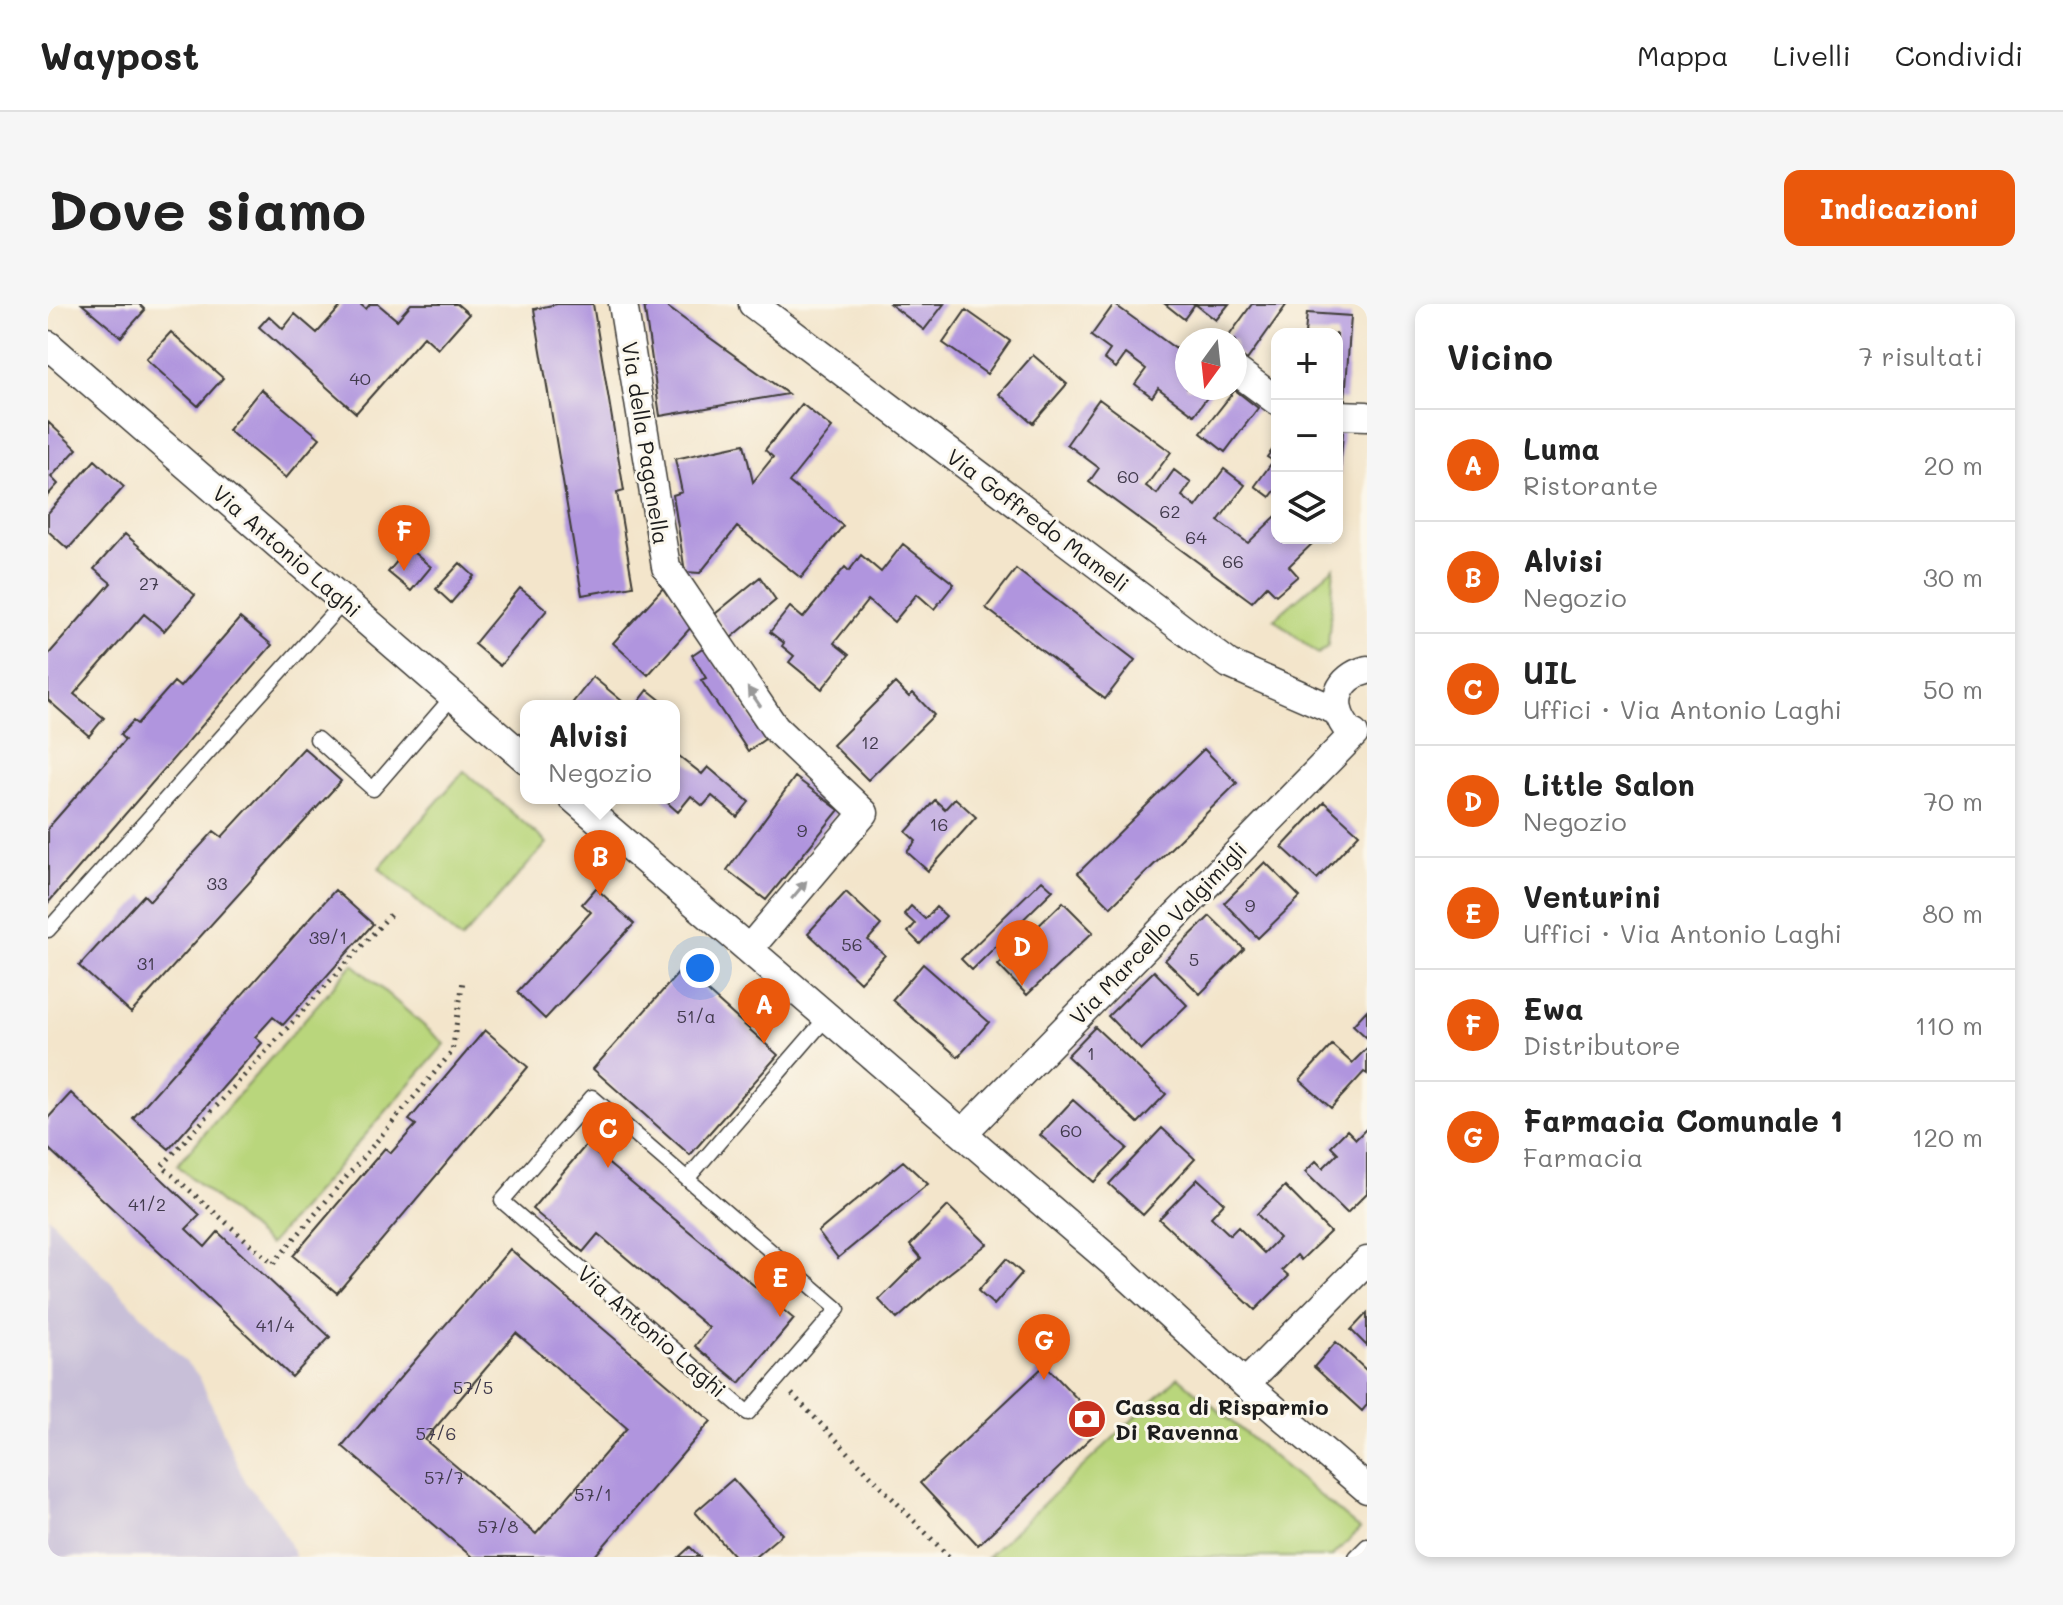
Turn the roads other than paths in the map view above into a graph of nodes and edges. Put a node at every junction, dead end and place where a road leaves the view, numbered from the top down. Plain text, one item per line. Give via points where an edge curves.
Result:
1 (623, 304) edge
2 (753, 304) edge
3 (48, 345) edge
4 (1247, 379) edge
5 (1276, 400) edge
6 (1343, 415) edge
7 (1367, 416) edge
8 (345, 600) junction
9 (1367, 665) edge
10 (454, 695) junction
11 (1353, 727) edge
12 (317, 739) dead end
13 (520, 754) edge
14 (580, 804) edge
15 (48, 930) edge
16 (749, 949) junction
17 (827, 1017) junction
18 (963, 1133) junction
19 (687, 1179) junction
20 (1367, 1261) edge
21 (1245, 1384) junction
22 (1367, 1489) edge
23 (1367, 1546) edge
24 (1356, 1557) edge

16 -> 1 street, Via della Paganella via 864,813 775,728 666,567
2 - 11 street, Via Goffredo Mameli via 1229,664
3 - 8 street, Via Antonio Laghi
4 - 5 street
6 - 7 street
8 - 10 street, Via Antonio Laghi
8 - 15 lane
9 - 11 street, Via Marcello Valgimigli via 1346,680 1337,700
10 - 12 lane via 373,789
10 - 13 street, Via Antonio Laghi
11 - 18 street, Via Marcello Valgimigli
14 - 16 street
16 - 17 street
17 - 18 street
17 - 19 lane
18 - 21 street
19 - 19 lane, Via Antonio Laghi via 592,1097 502,1201 748,1413 838,1309
20 - 21 street
21 - 22 street
23 - 24 lane

